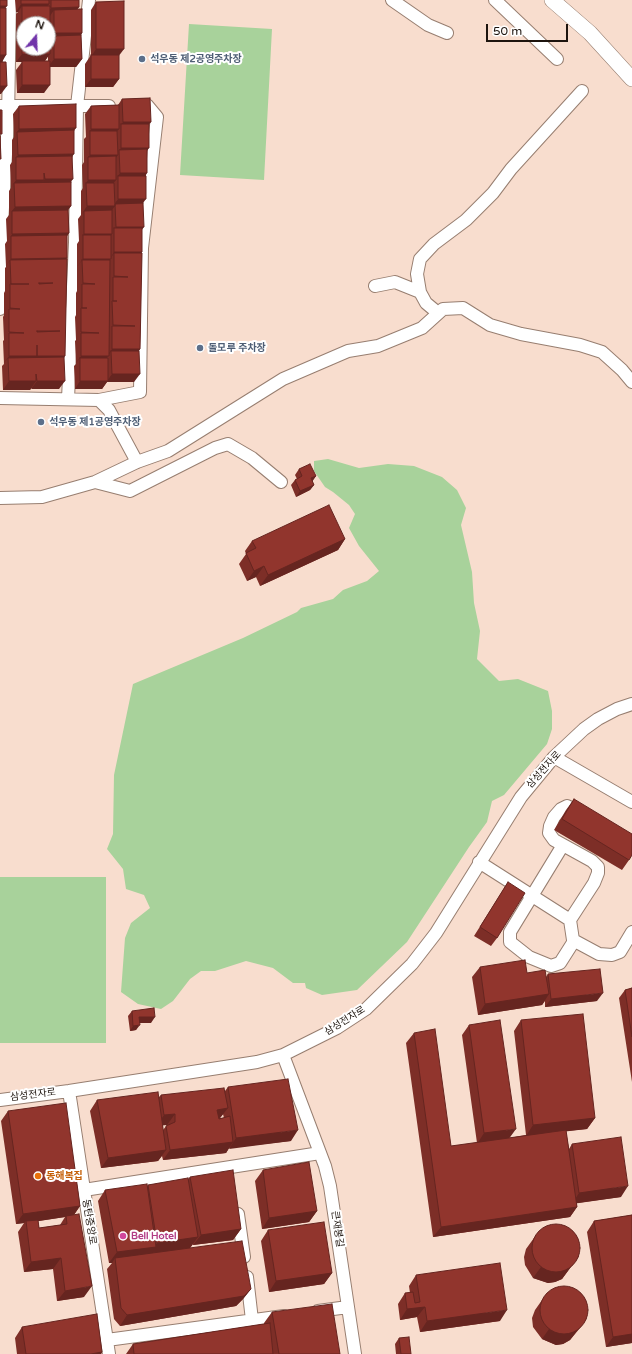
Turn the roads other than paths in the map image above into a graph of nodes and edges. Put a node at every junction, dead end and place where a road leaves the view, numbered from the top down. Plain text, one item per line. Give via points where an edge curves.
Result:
1 (10, 0) edge
2 (89, 0) edge
3 (392, 0) edge
4 (495, 0) edge
5 (552, 0) edge
6 (447, 32) dead end
7 (557, 59) dead end
8 (632, 79) edge
9 (582, 92) dead end
10 (4, 106) edge
11 (77, 106) junction
12 (375, 286) dead end
13 (420, 292) junction
14 (0, 309) edge
15 (438, 313) junction
16 (632, 382) edge
17 (0, 398) edge
18 (68, 399) junction
19 (99, 400) junction
20 (137, 462) junction
21 (95, 482) junction
22 (281, 482) dead end
23 (0, 498) edge
24 (632, 704) edge
25 (554, 757) junction
26 (632, 802) edge
27 (590, 819) edge
28 (563, 845) junction
29 (479, 862) junction
30 (533, 895) junction
31 (570, 920) junction
32 (632, 932) edge
33 (574, 941) junction
34 (284, 1054) junction
35 (69, 1091) junction
36 (0, 1100) edge
37 (320, 1153) junction
38 (232, 1167) junction
39 (234, 1182) edge
40 (84, 1190) junction
41 (237, 1205) edge
42 (348, 1307) junction
43 (252, 1320) junction
44 (107, 1340) junction
45 (109, 1354) edge
46 (355, 1354) edge

1 - 10 street
2 - 11 street
3 - 6 street via 428,25
4 - 7 street
5 - 8 main road via 590,33
9 - 13 street via 511,169 493,193 466,220 434,244 420,260 417,274
10 - 11 street
10 - 14 street
11 - 18 street via 75,242
11 - 19 street via 147,106 157,117 142,248 140,392
12 - 13 street via 395,282
13 - 15 street via 426,303
15 - 16 street via 443,309 463,308 496,327 602,352
15 - 20 street via 415,331 378,346 348,351 283,379 168,451
17 - 18 street
18 - 19 street
19 - 20 street via 109,410
20 - 21 street
21 - 22 street via 130,491 215,448 228,444 252,458
21 - 23 street via 42,497
24 - 25 street, 삼성전자로 via 598,719
25 - 26 street
25 - 29 street, 삼성전자로 via 521,797
27 - 28 street via 566,806 561,809 554,817 549,833 554,840
28 - 30 street
28 - 31 street via 598,867 594,884
29 - 30 street
29 - 34 street, 삼성전자로 via 436,933 392,985 366,1009 337,1028
30 - 31 street via 537,901
30 - 33 street via 510,932 510,942 529,957 551,966 560,963
31 - 33 street
32 - 33 street via 620,952 612,956 598,954
34 - 35 street, 삼성전자로 via 257,1062
34 - 37 street, 큰재봉길
35 - 36 street, 삼성전자로
35 - 40 street, 동탄중앙로
37 - 38 street
37 - 42 street, 큰재봉길 via 334,1209
38 - 39 street
38 - 40 street
40 - 44 street, 동탄중앙로
41 - 43 street
42 - 43 street
42 - 46 street, 큰재봉길
43 - 44 street
44 - 45 street, 동탄중앙로

